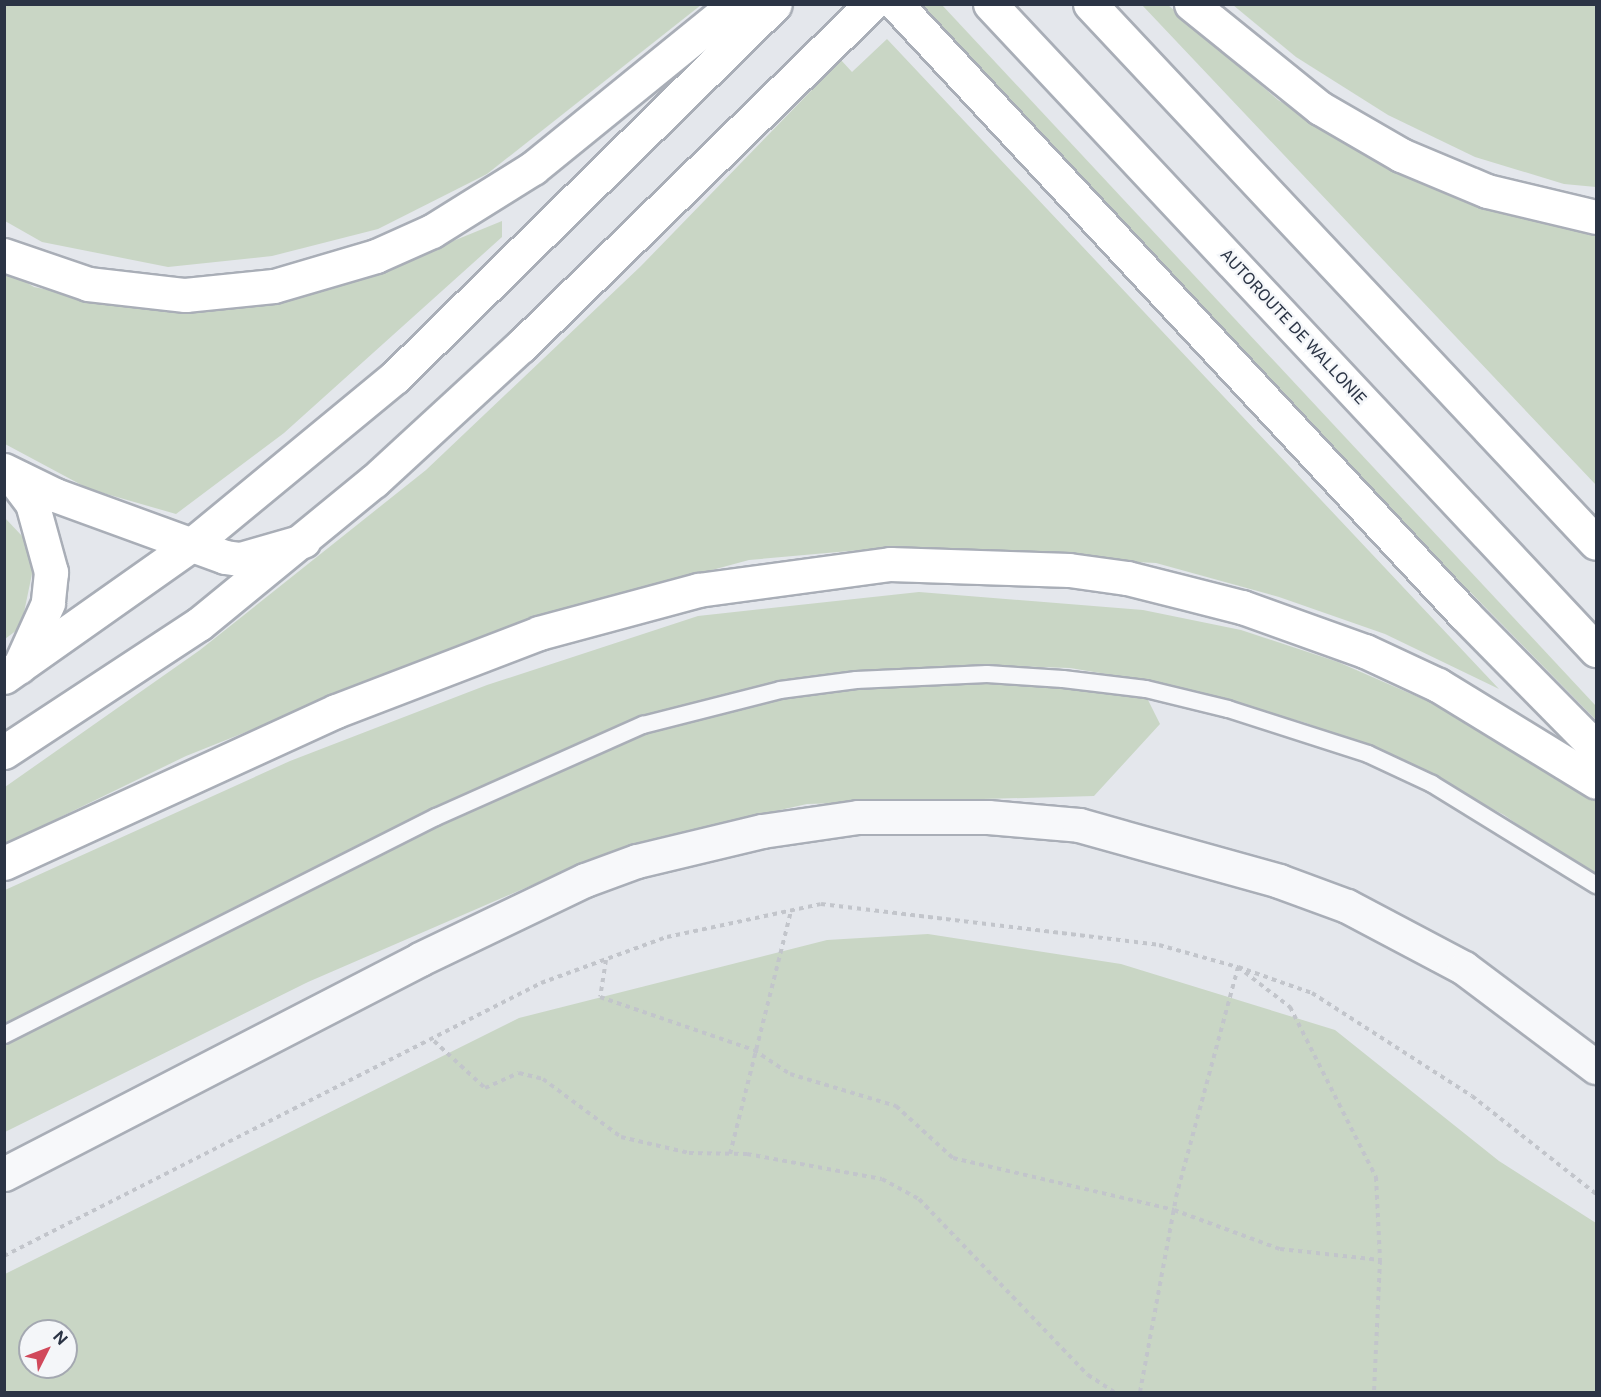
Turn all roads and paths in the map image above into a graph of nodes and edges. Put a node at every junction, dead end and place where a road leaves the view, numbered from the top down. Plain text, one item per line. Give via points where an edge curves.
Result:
1 (735, 4) edge
2 (775, 4) edge
3 (872, 4) edge
4 (896, 4) edge
5 (990, 4) edge
6 (1089, 4) edge
7 (1191, 4) edge
8 (1596, 216) edge
9 (4, 255) edge
10 (7, 471) edge
11 (303, 541) junction
12 (1596, 543) edge
13 (190, 546) junction
14 (1596, 650) edge
15 (12, 672) edge
16 (1596, 748) edge
17 (4, 752) edge
18 (1596, 783) edge
19 (4, 863) edge
20 (1596, 885) edge
21 (790, 911) junction
22 (606, 959) junction
23 (1238, 967) junction
24 (4, 1035) edge
25 (434, 1041) junction
26 (754, 1050) junction
27 (1596, 1067) edge
28 (730, 1154) junction
29 (4, 1174) edge
30 (1596, 1194) edge
31 (1174, 1210) junction
32 (4, 1256) edge
33 (1380, 1260) junction
34 (1114, 1392) edge
35 (1140, 1392) edge
36 (1374, 1392) edge

1 - 9 main road via 533,168 432,231 376,256 274,286 185,295 88,284
2 - 13 main road via 395,377
3 - 11 main road via 521,346
4 - 16 main road via 1464,614
5 - 14 main road, AUTOROUTE DE WALLONIE
6 - 12 main road
7 - 8 main road via 1320,108 1401,155 1487,191
10 - 13 main road
10 - 15 main road via 32,503 51,572 48,603
11 - 13 main road via 240,559
11 - 17 main road via 133,670
13 - 15 main road
18 - 19 main road via 1438,685 1242,607 1127,578 1069,570 890,564 698,590 539,633 336,711
20 - 24 lane via 1432,784 1368,754 1228,709 1146,688 1063,679 987,674 856,680 780,690 643,725 436,817
21 - 22 path via 667,937
21 - 23 path via 821,904 1159,945
21 - 26 path
22 - 25 path via 541,983
22 - 26 path via 600,997
23 - 30 path via 1312,993 1472,1096
23 - 31 path
23 - 33 path via 1290,1007 1338,1096 1376,1177
25 - 28 path via 485,1088 519,1073 543,1079 621,1137 689,1153
25 - 32 path
26 - 28 path
26 - 31 path via 790,1074 896,1106 953,1158
27 - 29 street via 1464,968 1347,906 1280,881 1079,825 988,817 858,818 762,831 637,861 585,880 420,959
28 - 34 path via 882,1179 919,1199 1088,1375
31 - 33 path via 1280,1249
31 - 35 path
33 - 36 path

